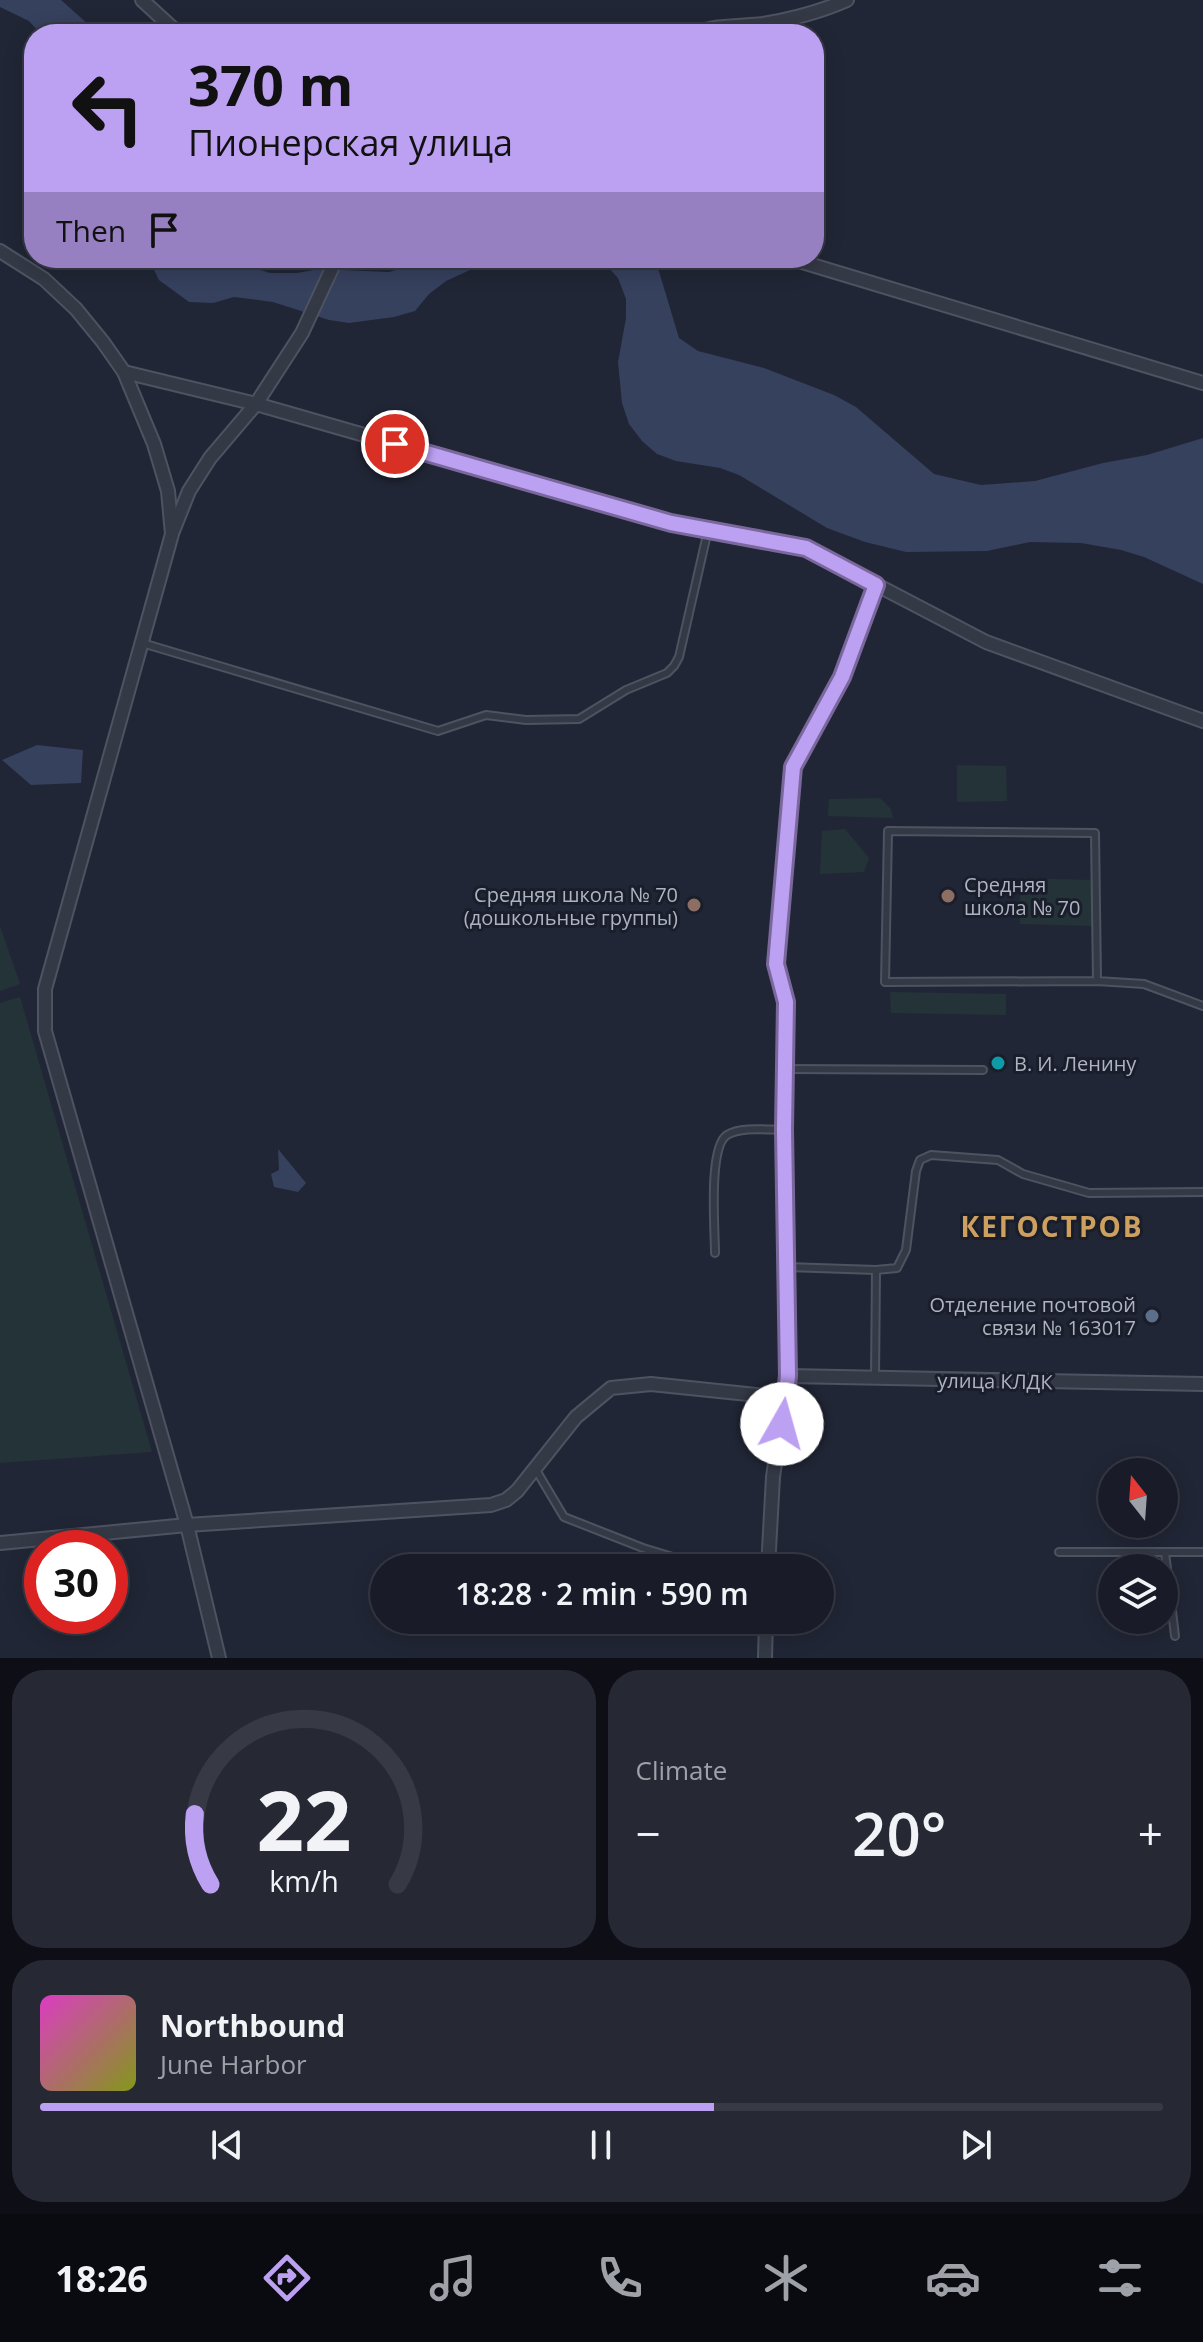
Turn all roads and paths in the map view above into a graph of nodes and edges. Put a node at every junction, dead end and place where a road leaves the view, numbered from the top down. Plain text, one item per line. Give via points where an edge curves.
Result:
1 (142, 0) edge
2 (847, 0) edge
3 (168, 24) edge
4 (760, 24) edge
5 (0, 251) edge
6 (24, 266) edge
7 (27, 268) edge
8 (334, 268) edge
9 (822, 268) edge
10 (124, 372) junction
11 (1203, 383) edge
12 (256, 404) junction
13 (708, 530) junction
14 (172, 534) junction
15 (876, 585) junction
16 (142, 643) junction
17 (1203, 721) edge
18 (1097, 981) junction
19 (1203, 1006) edge
20 (786, 1069) junction
21 (983, 1070) dead end
22 (784, 1130) junction
23 (1203, 1192) edge
24 (715, 1253) dead end
25 (787, 1267) junction
26 (876, 1270) junction
27 (788, 1376) junction
28 (875, 1378) junction
29 (1203, 1384) edge
30 (786, 1398) junction
31 (534, 1467) junction
32 (187, 1525) junction
33 (0, 1543) edge
34 (1059, 1552) dead end
35 (1165, 1552) junction
36 (1203, 1552) edge
37 (663, 1554) edge
38 (769, 1554) edge
39 (766, 1634) edge
40 (1175, 1636) dead end
41 (219, 1658) edge
42 (765, 1658) edge

1 - 3 street
2 - 4 street via 816,14
5 - 6 street
7 - 10 street via 76,309
8 - 12 street via 302,333
9 - 11 street
10 - 12 street
10 - 14 street via 161,467
12 - 13 street
12 - 14 street via 210,458 189,491
13 - 15 street via 806,548
13 - 16 lane via 674,666 579,719 486,715 438,731
14 - 16 street
15 - 17 street via 986,642
15 - 20 street via 842,677 793,767 776,964 786,1002
16 - 32 street via 45,989 45,1031
18 - 18 lane via 885,982 888,831 1095,833
18 - 19 lane via 1144,984
20 - 21 lane
20 - 22 street
22 - 24 lane via 732,1132 720,1142 715,1163
22 - 25 street
23 - 26 lane via 1089,1193 1023,1174 998,1160 931,1155 920,1160 916,1171 902,1262 897,1268
25 - 26 lane
25 - 27 street
26 - 28 lane
27 - 28 street, улица КЛДК
27 - 30 street
28 - 29 street, улица КЛДК
30 - 31 street via 651,1384 611,1388 576,1417
30 - 38 street via 773,1477
31 - 32 street via 517,1491 491,1505
31 - 37 lane via 564,1517
32 - 33 street
32 - 41 street
34 - 35 lane
35 - 36 lane
35 - 40 lane
39 - 42 street

